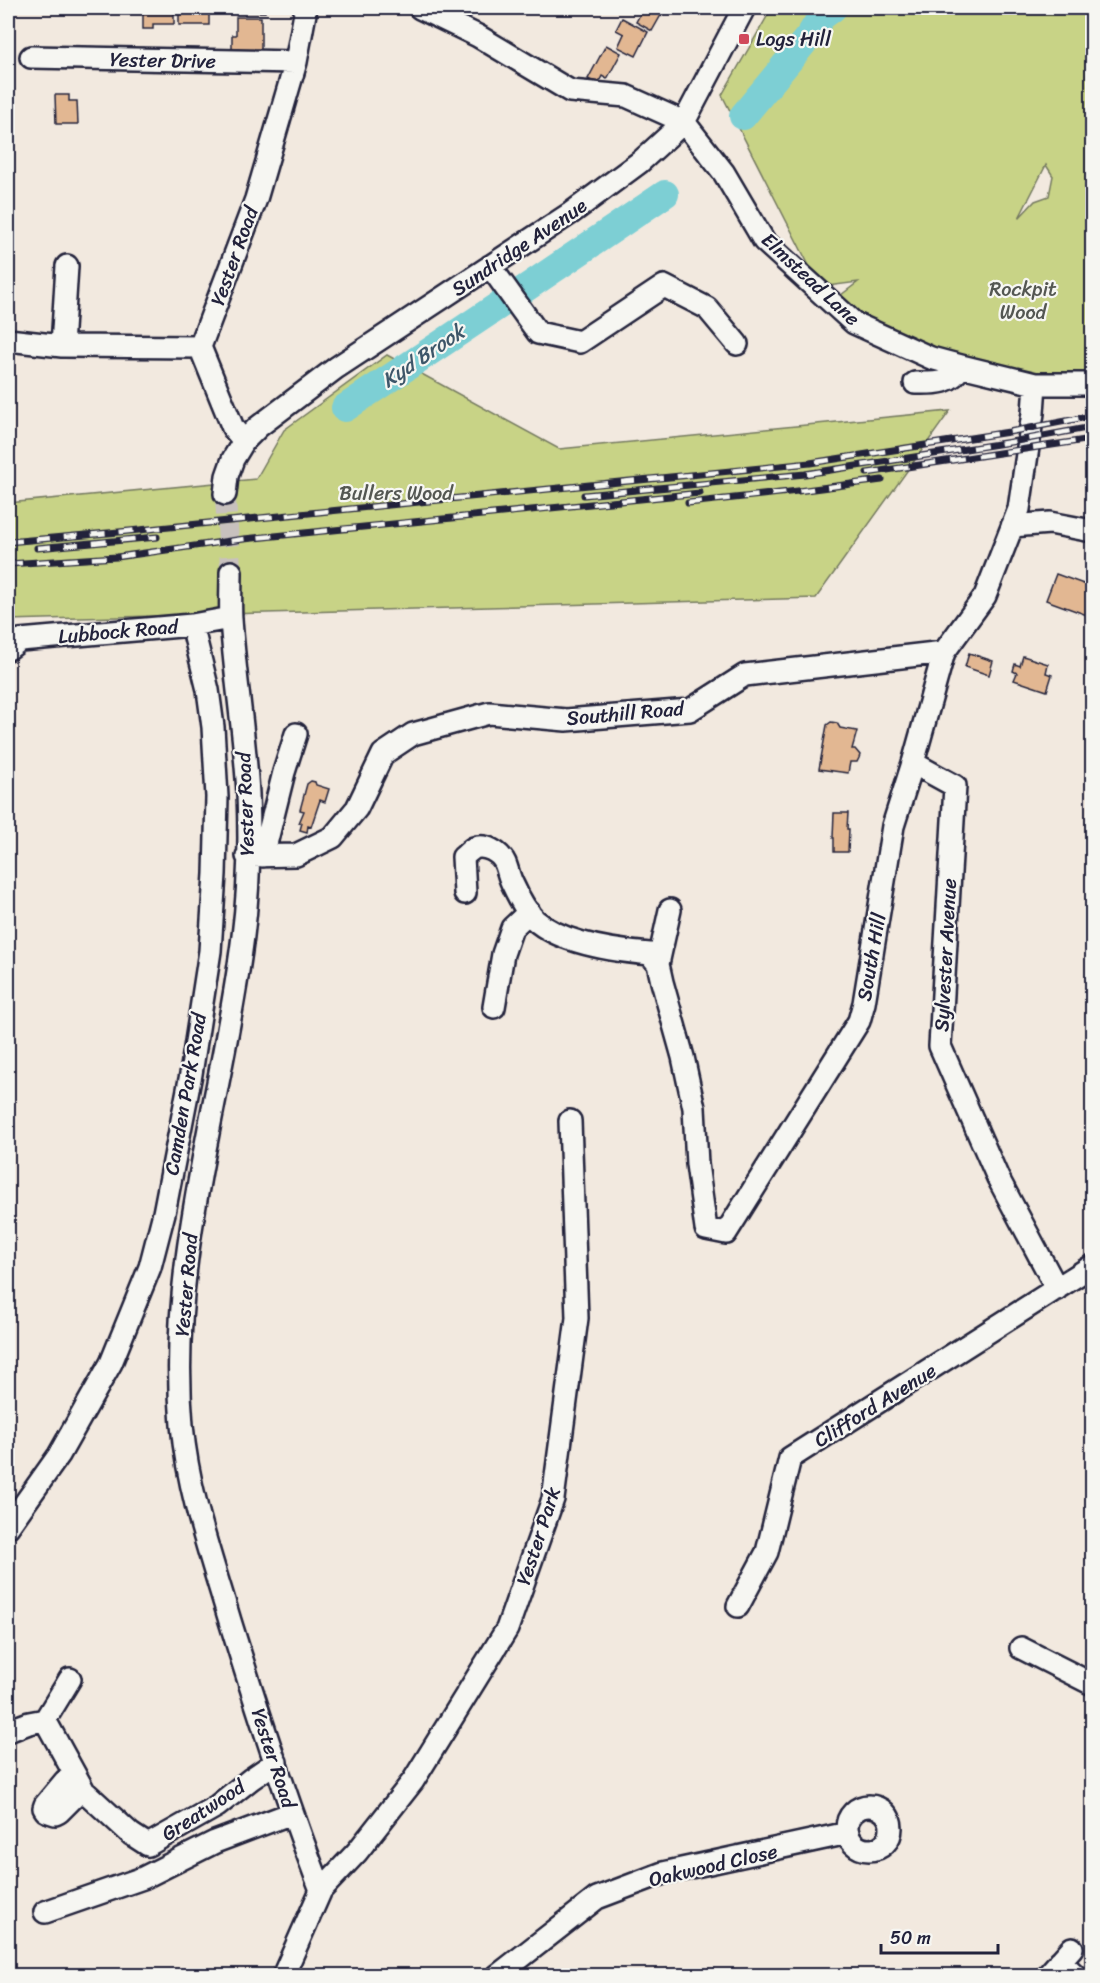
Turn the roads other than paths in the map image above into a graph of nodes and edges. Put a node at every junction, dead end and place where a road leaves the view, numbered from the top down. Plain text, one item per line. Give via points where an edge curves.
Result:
1 (306, 8) edge
2 (420, 8) edge
3 (744, 8) edge
4 (31, 57) dead end
5 (296, 62) junction
6 (684, 122) junction
7 (67, 266) dead end
8 (490, 266) junction
9 (8, 340) edge
10 (737, 344) dead end
11 (62, 346) junction
12 (200, 347) junction
13 (961, 366) junction
14 (915, 383) dead end
15 (1035, 384) junction
16 (1092, 384) edge
17 (244, 441) junction
18 (225, 494) tunnel mouth
19 (1012, 526) junction
20 (1092, 531) edge
21 (231, 572) tunnel mouth
22 (231, 618) junction
23 (192, 625) junction
24 (8, 649) edge
25 (944, 652) junction
26 (296, 734) dead end
27 (913, 763) junction
28 (255, 856) junction
29 (465, 893) dead end
30 (670, 910) dead end
31 (529, 912) junction
32 (658, 964) junction
33 (494, 1007) dead end
34 (570, 1121) dead end
35 (1092, 1266) edge
36 (1057, 1289) junction
37 (8, 1527) edge
38 (738, 1606) dead end
39 (1022, 1647) dead end
40 (70, 1679) dead end
41 (1092, 1684) edge
42 (45, 1720) junction
43 (8, 1731) edge
44 (276, 1762) junction
45 (292, 1813) junction
46 (848, 1833) dead end
47 (321, 1890) junction
48 (45, 1912) dead end
49 (1060, 1961) edge
50 (289, 1972) edge
51 (497, 1976) edge
52 (1076, 1976) edge

1 - 5 street, Yester Road
2 - 6 street via 478,36 570,91 626,96
3 - 6 street, Sundridge Avenue
4 - 5 street, Yester Drive
5 - 12 street, Yester Road via 256,199
6 - 8 street, Sundridge Avenue via 640,162
6 - 13 street, Elmstead Lane via 724,172 764,242 854,323 931,358
7 - 11 street
8 - 10 street via 538,333 580,342 664,286 707,308
8 - 17 street, Sundridge Avenue via 336,368
9 - 11 street
11 - 12 street
12 - 17 street via 232,428
13 - 14 street via 947,381
13 - 15 street, Elmstead Lane
15 - 16 street, Elmstead Lane
15 - 19 street via 1019,509
17 - 18 street via 233,459
19 - 20 street via 1050,523
19 - 25 street via 985,596
21 - 22 street, Yester Road
22 - 23 street, Lubbock Road
22 - 28 street, Yester Road
23 - 24 street, Lubbock Road via 20,640
23 - 37 street, Camden Park Road via 213,726 217,797 215,874 210,951 164,1213 150,1267 111,1364 59,1455
25 - 27 street, South Hill
25 - 28 street, Southill Road via 745,675 690,710 566,720 489,713 413,735 383,754 357,808 333,837 296,855
26 - 28 street
27 - 32 street, South Hill via 892,826 859,1021 726,1233 706,1228 694,1108
27 - 36 street, Sylvester Avenue via 955,786 940,1046 998,1178
28 - 44 street, Yester Road via 193,1210 180,1372 182,1426 205,1543
29 - 31 street via 463,857 473,849 485,847 504,861
30 - 32 street
31 - 32 street via 554,932 590,944 650,954
31 - 33 street via 512,928 502,954
34 - 47 street, Yester Park via 577,1318 553,1499 507,1629 413,1781 357,1852
35 - 36 street, Clifford Avenue
36 - 38 street, Clifford Avenue via 790,1458 767,1552
39 - 41 street
40 - 42 street
42 - 43 street
42 - 44 street, Greatwood via 74,1785 148,1845 217,1806
44 - 45 street, Yester Road
45 - 47 street, Yester Road
45 - 48 street via 215,1842 143,1878
46 - 51 street, Oakwood Close via 663,1873 597,1898
47 - 50 street
49 - 52 street

